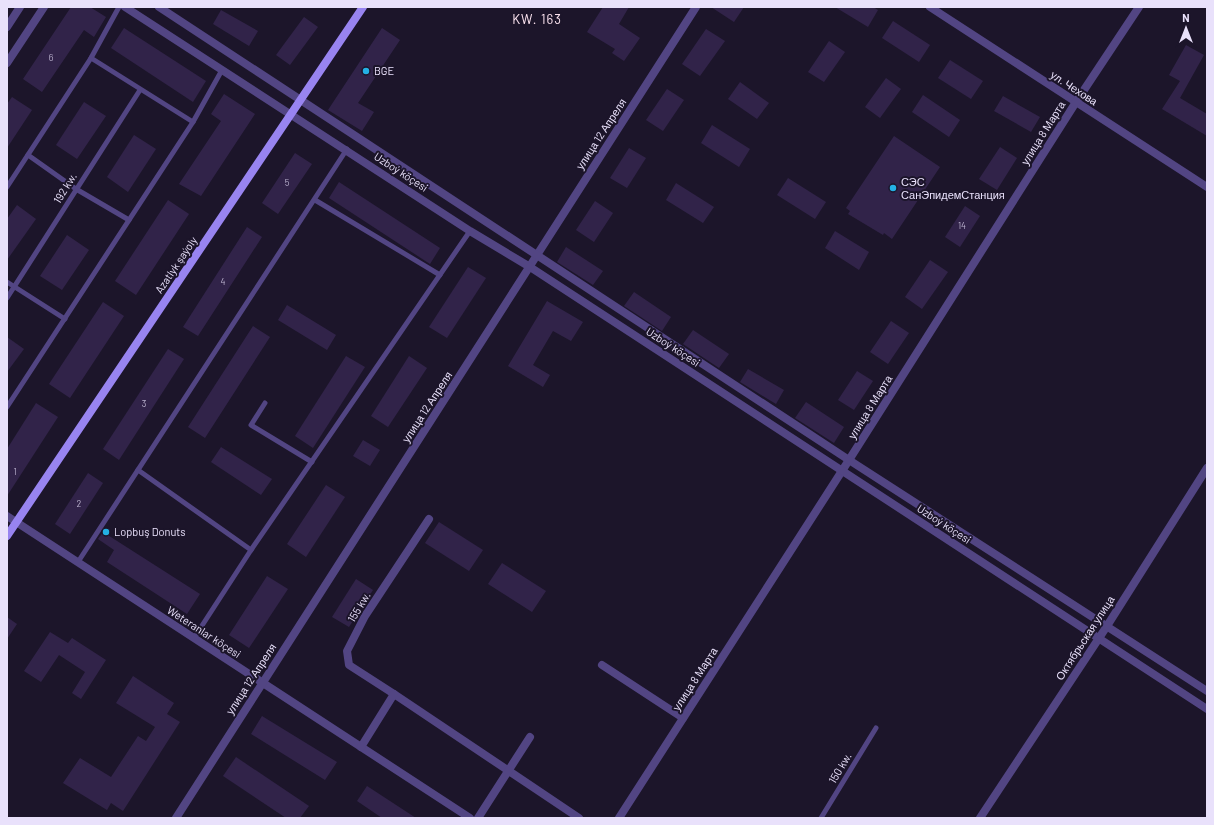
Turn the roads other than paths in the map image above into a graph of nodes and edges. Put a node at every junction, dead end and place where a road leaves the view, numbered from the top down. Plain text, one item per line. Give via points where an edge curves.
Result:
1 (20, 7) edge
2 (44, 7) edge
3 (119, 7) edge
4 (125, 7) edge
5 (158, 7) edge
6 (363, 7) edge
7 (696, 7) edge
8 (930, 7) edge
9 (1139, 7) edge
10 (7, 27) edge
11 (91, 58) junction
12 (7, 63) edge
13 (222, 70) junction
14 (140, 90) junction
15 (300, 101) junction
16 (1076, 102) junction
17 (292, 114) junction
18 (193, 122) junction
19 (347, 149) junction
20 (28, 155) junction
21 (7, 187) edge
22 (1207, 187) edge
23 (76, 189) junction
24 (315, 200) junction
25 (130, 220) junction
26 (470, 231) junction
27 (538, 254) junction
28 (530, 268) junction
29 (440, 275) junction
30 (7, 282) edge
31 (14, 286) junction
32 (7, 298) edge
33 (65, 319) junction
34 (265, 403) dead end
35 (7, 407) edge
36 (849, 460) junction
37 (312, 462) junction
38 (1207, 468) edge
39 (138, 470) junction
40 (842, 470) junction
41 (7, 516) edge
42 (429, 519) dead end
43 (16, 522) junction
44 (7, 536) edge
45 (251, 550) junction
46 (78, 562) junction
47 (1107, 626) junction
48 (194, 638) junction
49 (1099, 638) junction
50 (602, 665) dead end
51 (262, 682) junction
52 (1207, 691) edge
53 (394, 694) junction
54 (1207, 709) edge
55 (683, 718) junction
56 (876, 728) dead end
57 (530, 737) dead end
58 (361, 747) junction
59 (509, 770) junction
60 (176, 818) edge
61 (470, 818) edge
62 (478, 818) edge
63 (579, 818) edge
64 (619, 818) edge
65 (821, 818) edge
66 (980, 818) edge

1 - 10 street
2 - 12 street
3 - 11 lane
4 - 13 street, Uzboý köçesi
5 - 15 street, Uzboý köçesi
6 - 15 main road, Azatlyk şaýoly
7 - 27 street, улица 12 Апреля
8 - 16 street, ул. Чехова
9 - 16 street, улица 8 Марта
11 - 14 lane
11 - 20 lane
13 - 17 street, Uzboý köçesi
13 - 18 lane
14 - 18 lane
14 - 23 lane, 192 kw.
15 - 17 main road, Azatlyk şaýoly
15 - 27 street, Uzboý köçesi
16 - 22 street, ул. Чехова
16 - 36 street, улица 8 Марта
17 - 19 street, Uzboý köçesi
17 - 43 main road, Azatlyk şaýoly
18 - 25 lane
19 - 24 lane
19 - 26 street, Uzboý köçesi
20 - 21 lane
20 - 23 lane
23 - 25 lane
23 - 31 lane, 192 kw.
24 - 29 lane
24 - 39 lane
25 - 33 lane
26 - 28 street, Uzboý köçesi
26 - 29 lane
27 - 28 street, улица 12 Апреля
27 - 36 street, Uzboý köçesi
28 - 40 street, Uzboý köçesi
28 - 51 street, улица 12 Апреля
29 - 37 lane
30 - 31 lane
31 - 32 lane, 192 kw.
31 - 33 lane
33 - 35 lane
34 - 37 lane via 251,426
36 - 40 street, улица 8 Марта
36 - 47 street, Uzboý köçesi
37 - 45 lane
38 - 47 street, Октябрьская улица
39 - 45 lane
39 - 46 lane
40 - 49 street, Uzboý köçesi
40 - 55 street, улица 8 Марта
41 - 43 street, Weteranlar köçesi
42 - 53 street, 155 kw. via 365,616 347,651 349,665
43 - 44 main road, Azatlyk şaýoly
43 - 46 street, Weteranlar köçesi
45 - 48 lane
46 - 48 street, Weteranlar köçesi
47 - 49 street, Октябрьская улица
47 - 52 street, Uzboý köçesi
48 - 51 street, Weteranlar köçesi
49 - 54 street, Uzboý köçesi
49 - 66 street, Октябрьская улица
50 - 55 street
51 - 58 street, Weteranlar köçesi
51 - 60 street, улица 12 Апреля
53 - 58 street
53 - 59 street, 155 kw.
55 - 64 street, улица 8 Марта
56 - 65 lane, 150 kw.
57 - 59 street
58 - 61 street, Weteranlar köçesi
59 - 62 street
59 - 63 street, 155 kw.

